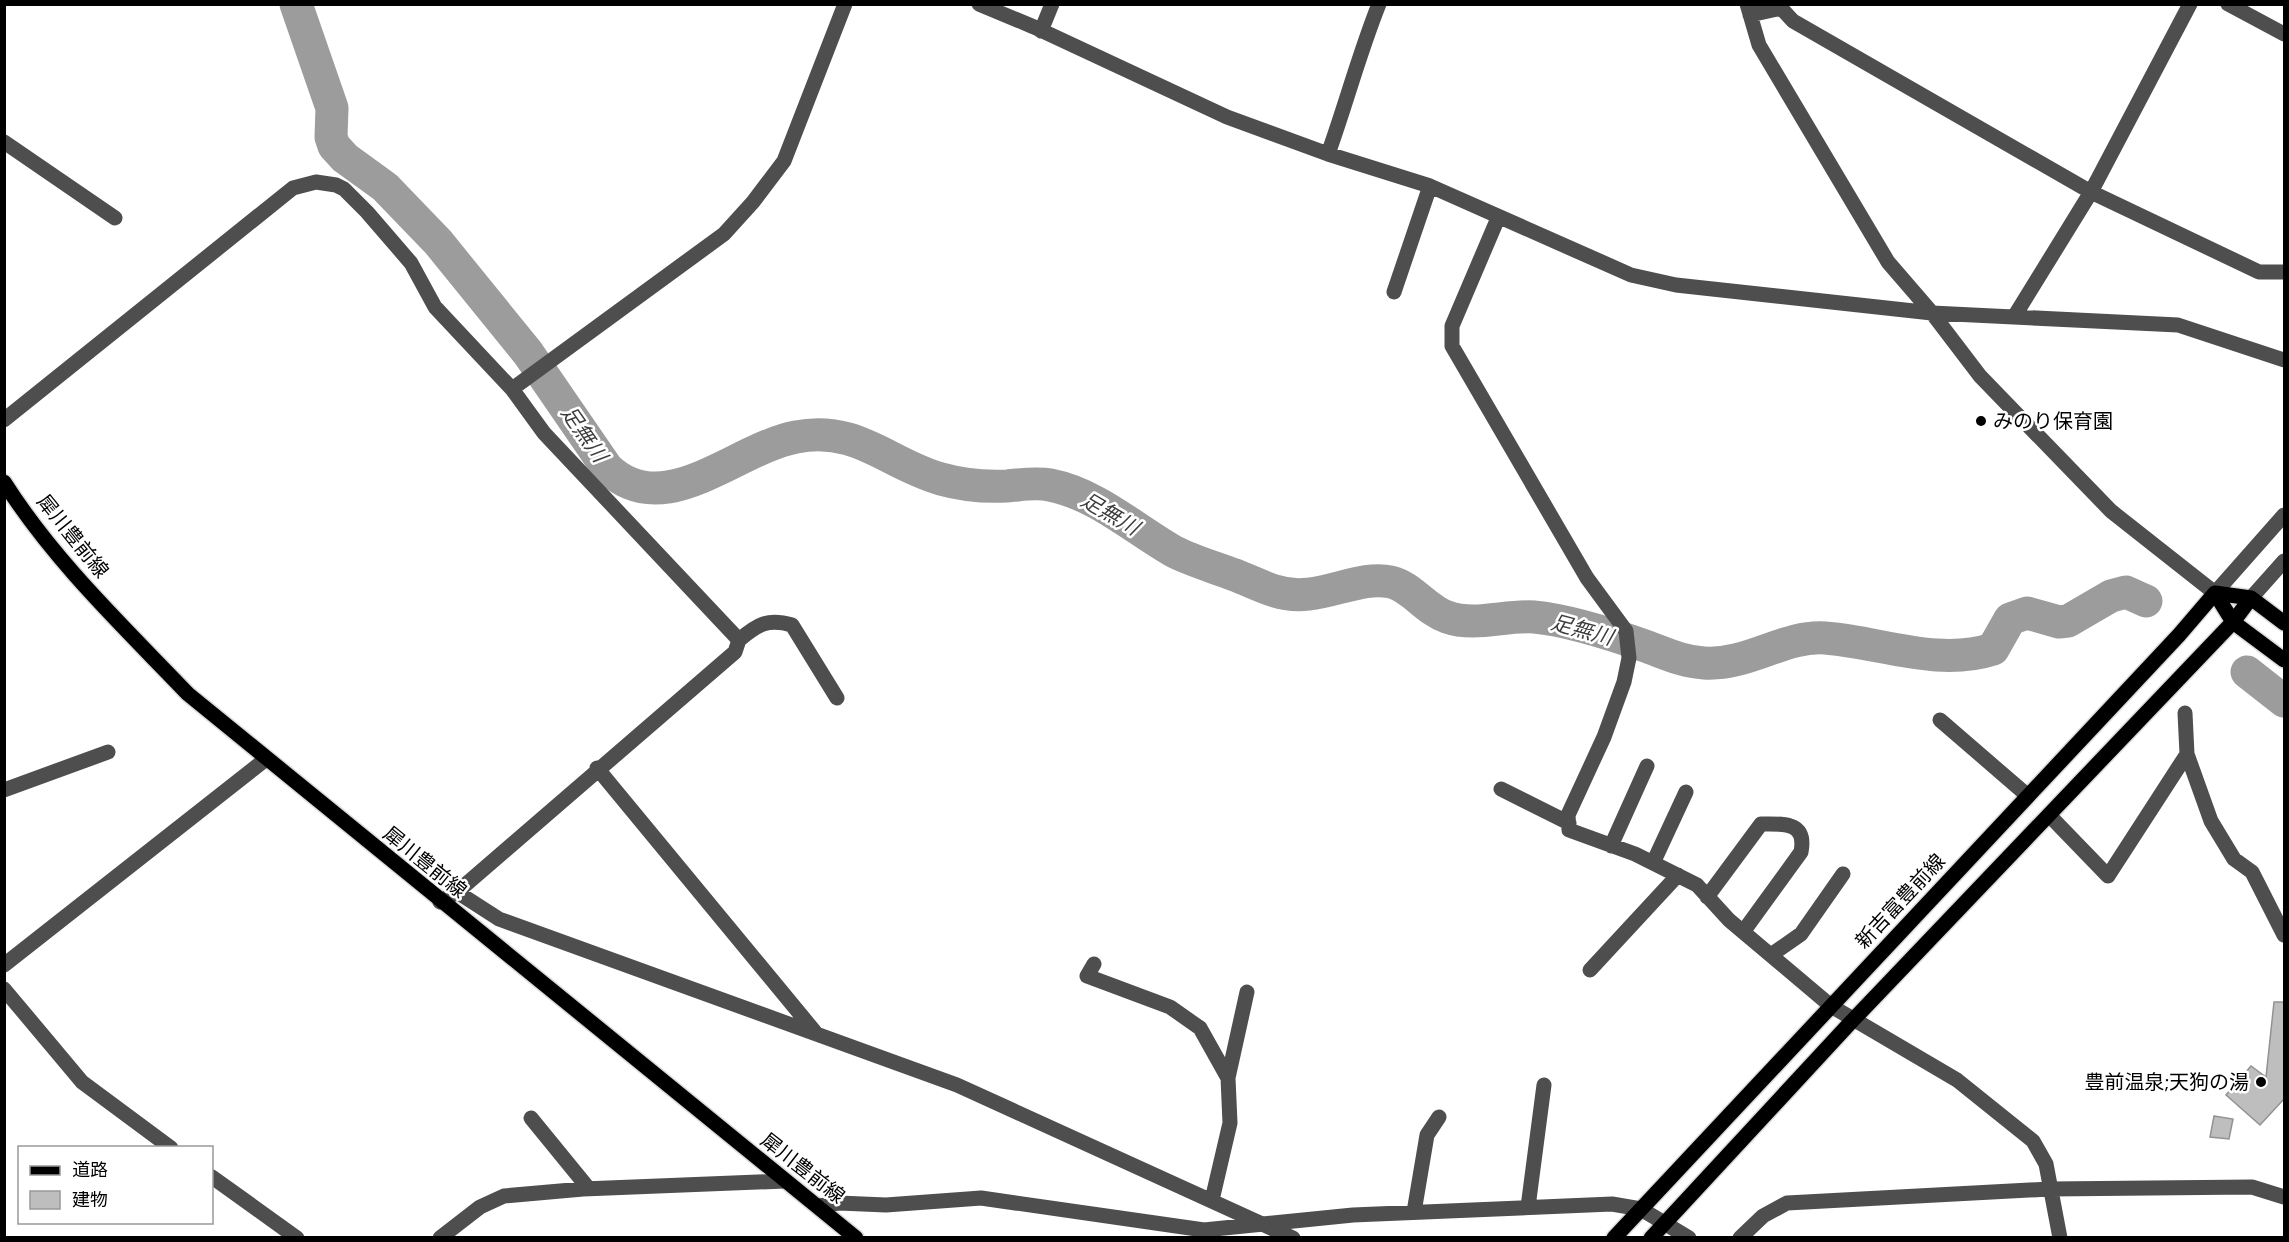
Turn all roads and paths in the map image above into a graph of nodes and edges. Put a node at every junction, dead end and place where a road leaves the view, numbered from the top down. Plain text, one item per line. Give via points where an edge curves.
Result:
1 (845, 4) edge
2 (979, 4) edge
3 (1052, 4) edge
4 (1378, 4) edge
5 (2190, 4) edge
6 (2228, 4) edge
7 (1780, 6) edge
8 (1748, 10) edge
9 (1041, 31) junction
10 (2284, 34) edge
11 (4, 142) edge
12 (1328, 154) junction
13 (1430, 186) junction
14 (2091, 192) junction
15 (115, 218) dead end
16 (1498, 218) junction
17 (2284, 272) edge
18 (1394, 292) dead end
19 (1932, 313) junction
20 (2014, 317) junction
21 (2284, 360) edge
22 (512, 388) junction
23 (4, 420) edge
24 (4, 483) edge
25 (2284, 515) edge
26 (2284, 561) edge
27 (2215, 593) junction
28 (2251, 598) junction
29 (2233, 622) junction
30 (2284, 623) edge
31 (739, 640) junction
32 (2284, 660) edge
33 (837, 698) dead end
34 (2185, 713) dead end
35 (1940, 720) dead end
36 (108, 752) dead end
37 (2187, 754) junction
38 (266, 759) junction
39 (1647, 766) dead end
40 (597, 768) junction
41 (4, 789) edge
42 (1501, 789) dead end
43 (1686, 792) dead end
44 (2028, 796) junction
45 (2049, 815) junction
46 (1569, 823) junction
47 (1611, 846) junction
48 (1653, 863) junction
49 (1844, 874) dead end
50 (1678, 876) junction
51 (457, 892) junction
52 (1707, 897) junction
53 (440, 902) junction
54 (1743, 932) junction
55 (2284, 935) edge
56 (1771, 955) junction
57 (1094, 964) dead end
58 (4, 965) edge
59 (1590, 970) dead end
60 (4, 988) edge
61 (1247, 992) dead end
62 (1831, 1006) junction
63 (1852, 1021) junction
64 (815, 1032) junction
65 (1228, 1078) junction
66 (1544, 1085) dead end
67 (1439, 1117) dead end
68 (531, 1118) dead end
69 (168, 1146) edge
70 (213, 1178) edge
71 (785, 1181) junction
72 (589, 1189) junction
73 (2050, 1189) junction
74 (2284, 1197) edge
75 (1212, 1200) junction
76 (819, 1206) junction
77 (1528, 1207) junction
78 (1641, 1209) junction
79 (1413, 1212) junction
80 (1263, 1223) junction
81 (1664, 1223) junction
82 (297, 1238) edge
83 (440, 1238) edge
84 (856, 1238) edge
85 (1293, 1238) edge
86 (1614, 1238) edge
87 (1651, 1238) edge
88 (1689, 1238) edge
89 (1740, 1238) edge
90 (2060, 1238) edge

1 - 22 street via 784,161 753,202 724,234
2 - 9 street
3 - 9 street
4 - 12 street
5 - 14 street
6 - 10 street
7 - 8 street
7 - 14 street via 1793,21
8 - 19 street via 1759,45 1888,262
9 - 12 street via 1227,117
11 - 15 street
12 - 13 street
13 - 16 street
13 - 18 street
14 - 17 street via 2259,272
14 - 20 street
16 - 19 street via 1631,275 1676,285
16 - 46 street via 1452,326 1452,346 1587,578 1626,631 1629,658 1624,682 1568,815
19 - 20 street
19 - 27 street via 1980,376 2111,511
20 - 21 street via 2178,325
22 - 23 street via 435,307 411,263 367,212 344,189 316,182 293,188
22 - 31 street via 544,433
24 - 38 main road, 犀川豊前線 via 106,609 188,694
25 - 27 street
26 - 28 street
27 - 28 main road
27 - 29 main road
27 - 44 main road, 新吉富豊前線
28 - 29 main road
28 - 30 main road
29 - 32 main road
29 - 45 main road
31 - 33 street via 760,623 776,620 792,625
31 - 40 street via 735,652
34 - 37 street
35 - 44 street
36 - 41 street
37 - 45 street via 2108,876
37 - 55 street via 2211,821 2234,859 2252,872
38 - 53 main road, 犀川豊前線
38 - 58 street
39 - 47 street
40 - 51 street
40 - 64 street
42 - 46 street
43 - 48 street
44 - 62 main road, 新吉富豊前線
45 - 63 main road
46 - 47 street via 1569,830
47 - 48 street
48 - 50 street
49 - 56 street via 1801,934
50 - 52 street via 1697,885
50 - 59 street
51 - 53 street
51 - 64 street via 500,919
52 - 54 street
52 - 54 street via 1761,824 1789,824 1801,833 1801,852
53 - 71 main road, 犀川豊前線
54 - 56 street
56 - 62 street
57 - 65 street via 1087,976 1170,1007 1200,1028
60 - 69 street via 82,1082
61 - 65 street
62 - 63 street
62 - 78 main road, 新吉富豊前線
63 - 73 street via 1957,1080 2033,1141 2046,1164
63 - 81 main road
64 - 75 street via 957,1085
65 - 75 street via 1230,1123
66 - 77 street
67 - 79 street via 1427,1135
68 - 72 street
70 - 82 street
71 - 72 street
71 - 76 main road, 犀川豊前線
72 - 83 street via 504,1196 480,1207
73 - 74 street via 2252,1187
73 - 89 street via 1787,1203 1763,1216
73 - 90 street
75 - 80 street
76 - 80 street via 981,1198 1204,1230
76 - 84 main road, 犀川豊前線
77 - 78 street via 1612,1204
77 - 79 street
78 - 81 street
78 - 86 main road, 新吉富豊前線
79 - 80 street
80 - 85 street
81 - 87 main road
81 - 88 street

